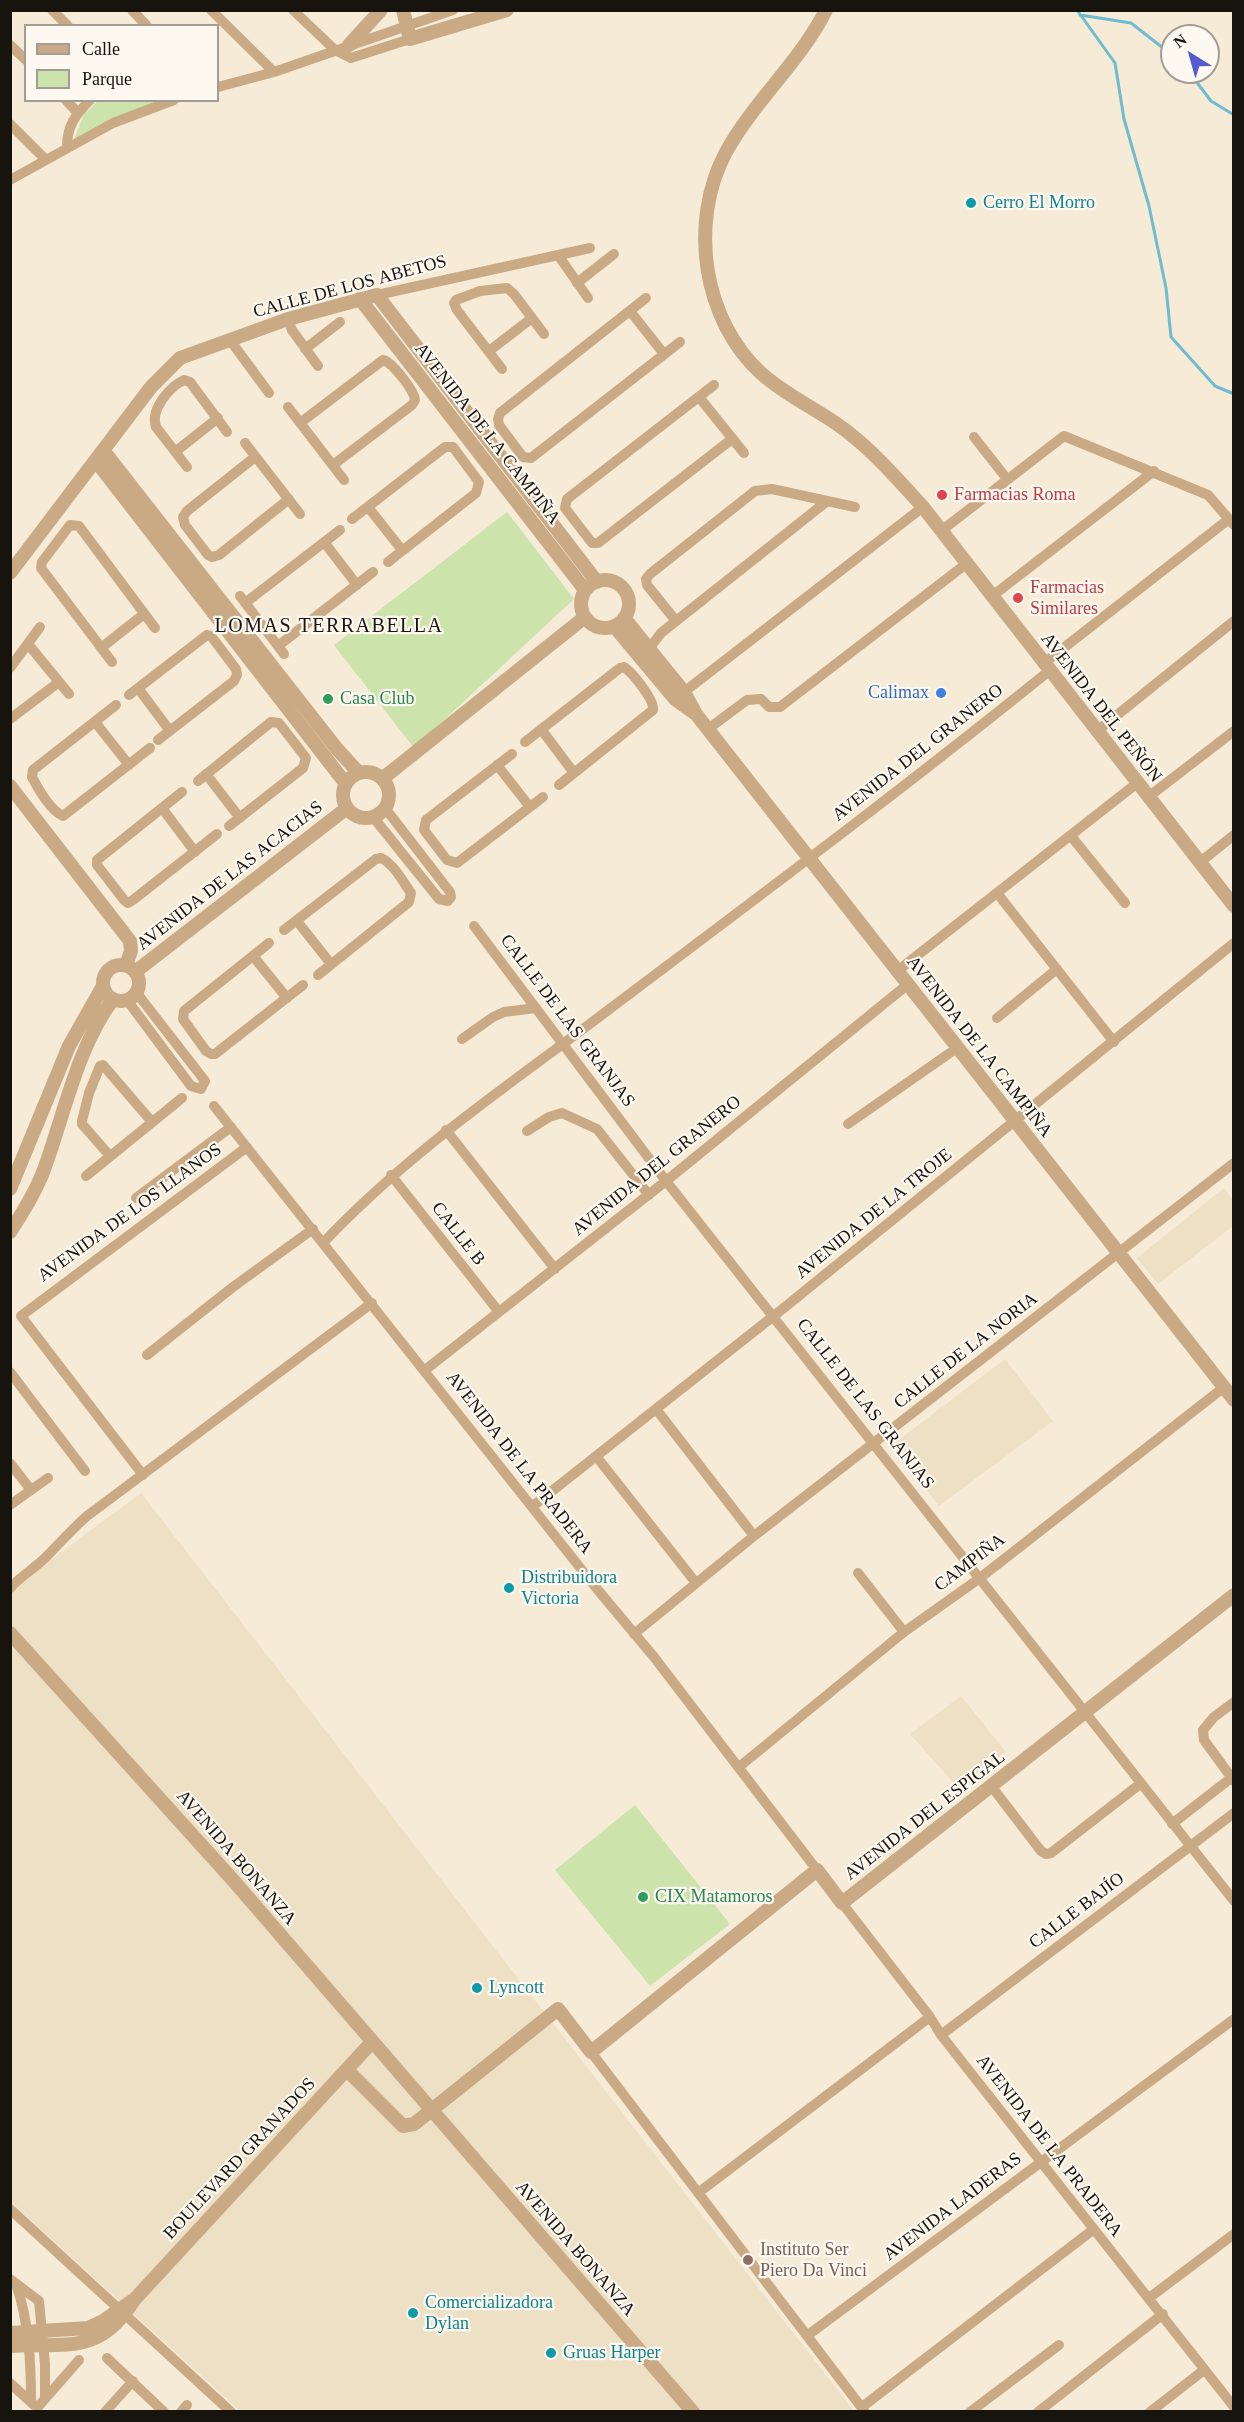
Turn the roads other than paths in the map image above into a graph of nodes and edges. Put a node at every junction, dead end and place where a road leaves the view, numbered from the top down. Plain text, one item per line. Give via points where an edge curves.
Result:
1 (52, 10) edge
2 (132, 10) edge
3 (211, 10) edge
4 (293, 10) edge
5 (403, 10) edge
6 (453, 10) edge
7 (507, 10) edge
8 (826, 10) edge
9 (377, 12) edge
10 (66, 24) edge
11 (145, 24) edge
12 (405, 25) junction
13 (410, 39) junction
14 (10, 45) edge
15 (349, 45) junction
16 (335, 50) junction
17 (24, 58) edge
18 (274, 72) junction
19 (219, 87) edge
20 (68, 102) edge
21 (88, 102) edge
22 (169, 102) edge
23 (77, 112) junction
24 (10, 124) edge
25 (67, 146) junction
26 (45, 159) junction
27 (10, 180) edge
28 (590, 248) dead end
29 (614, 254) dead end
30 (558, 255) junction
31 (478, 272) junction
32 (577, 283) junction
33 (480, 291) junction
34 (376, 295) junction
35 (588, 298) dead end
36 (646, 298) dead end
37 (360, 299) junction
38 (630, 311) junction
39 (532, 318) junction
40 (288, 319) junction
41 (340, 322) dead end
42 (544, 334) dead end
43 (230, 340) junction
44 (680, 342) dead end
45 (305, 349) junction
46 (489, 351) junction
47 (664, 354) junction
48 (318, 366) dead end
49 (414, 368) junction
50 (502, 369) dead end
51 (402, 378) junction
52 (714, 385) dead end
53 (151, 387) junction
54 (269, 393) dead end
55 (699, 397) junction
56 (165, 398) junction
57 (288, 407) dead end
58 (218, 418) junction
59 (300, 423) junction
60 (228, 432) dead end
61 (974, 437) dead end
62 (510, 439) junction
63 (732, 439) junction
64 (245, 443) dead end
65 (496, 450) junction
66 (175, 452) junction
67 (744, 453) dead end
68 (100, 455) junction
69 (482, 456) junction
70 (255, 457) junction
71 (466, 464) junction
72 (333, 465) junction
73 (187, 467) dead end
74 (1154, 471) junction
75 (1007, 479) junction
76 (344, 480) dead end
77 (527, 491) junction
78 (289, 499) junction
79 (516, 500) junction
80 (826, 502) junction
81 (368, 507) junction
82 (855, 507) dead end
83 (923, 507) junction
84 (300, 514) dead end
85 (352, 519) dead end
86 (1231, 522) edge
87 (577, 525) junction
88 (340, 530) dead end
89 (42, 531) junction
90 (941, 531) junction
91 (563, 537) junction
92 (195, 539) junction
93 (324, 542) junction
94 (56, 543) junction
95 (181, 550) junction
96 (402, 550) junction
97 (388, 562) dead end
98 (966, 564) junction
99 (373, 572) dead end
100 (10, 573) edge
101 (597, 582) junction
102 (357, 585) junction
103 (585, 590) junction
104 (991, 597) junction
105 (144, 614) junction
106 (585, 617) junction
107 (676, 621) junction
108 (1233, 621) edge
109 (619, 622) junction
110 (263, 626) junction
111 (40, 627) dead end
112 (155, 628) dead end
113 (244, 640) junction
114 (28, 644) junction
115 (101, 648) junction
116 (225, 654) junction
117 (112, 662) dead end
118 (644, 665) junction
119 (1046, 667) junction
120 (10, 668) edge
121 (59, 682) junction
122 (669, 682) junction
123 (684, 692) junction
124 (69, 694) dead end
125 (116, 705) dead end
126 (696, 714) junction
127 (10, 719) edge
128 (94, 722) junction
129 (541, 729) junction
130 (708, 729) junction
131 (306, 730) junction
132 (170, 731) junction
133 (1233, 731) edge
134 (1096, 732) junction
135 (158, 740) dead end
136 (293, 741) junction
137 (525, 742) dead end
138 (150, 748) dead end
139 (512, 754) dead end
140 (129, 765) junction
141 (497, 765) junction
142 (359, 773) junction
143 (574, 773) junction
144 (382, 779) junction
145 (346, 784) junction
146 (1136, 784) junction
147 (559, 785) dead end
148 (10, 786) edge
149 (182, 792) dead end
150 (43, 794) junction
151 (543, 797) dead end
152 (1147, 798) junction
153 (27, 806) junction
154 (530, 807) junction
155 (162, 808) junction
156 (347, 808) junction
157 (385, 808) junction
158 (373, 817) junction
159 (240, 818) junction
160 (229, 826) dead end
161 (217, 834) dead end
162 (1233, 835) edge
163 (1071, 836) junction
164 (438, 848) junction
165 (195, 852) junction
166 (424, 858) junction
167 (808, 859) junction
168 (1199, 863) junction
169 (414, 867) junction
170 (400, 878) junction
171 (109, 881) junction
172 (93, 892) junction
173 (997, 893) junction
174 (1125, 903) dead end
175 (1233, 906) edge
176 (297, 921) junction
177 (474, 926) dead end
178 (284, 930) dead end
179 (269, 943) dead end
180 (1233, 943) edge
181 (253, 956) junction
182 (331, 964) junction
183 (130, 969) junction
184 (1057, 969) junction
185 (896, 972) junction
186 (318, 975) dead end
187 (303, 985) dead end
188 (907, 985) junction
189 (103, 986) junction
190 (125, 997) junction
191 (287, 998) junction
192 (536, 1008) junction
193 (997, 1018) dead end
194 (195, 1036) junction
195 (462, 1040) dead end
196 (1114, 1042) junction
197 (562, 1045) junction
198 (181, 1048) junction
199 (957, 1048) junction
200 (73, 1086) junction
201 (89, 1093) junction
202 (183, 1098) dead end
203 (214, 1106) dead end
204 (1015, 1121) junction
205 (152, 1122) junction
206 (848, 1124) dead end
207 (231, 1127) junction
208 (446, 1130) junction
209 (527, 1131) dead end
210 (247, 1147) junction
211 (110, 1156) junction
212 (1233, 1163) edge
213 (43, 1172) junction
214 (391, 1175) junction
215 (16, 1176) edge
216 (86, 1176) dead end
217 (666, 1181) junction
218 (36, 1186) junction
219 (649, 1195) junction
220 (136, 1198) dead end
221 (313, 1229) junction
222 (10, 1232) edge
223 (323, 1243) junction
224 (1118, 1254) junction
225 (555, 1269) junction
226 (372, 1303) junction
227 (500, 1312) junction
228 (773, 1316) junction
229 (147, 1355) dead end
230 (425, 1370) junction
231 (10, 1372) edge
232 (1223, 1388) junction
233 (1233, 1400) edge
234 (656, 1409) junction
235 (873, 1444) junction
236 (596, 1456) junction
237 (10, 1463) edge
238 (85, 1471) dead end
239 (143, 1475) junction
240 (48, 1478) dead end
241 (31, 1490) junction
242 (10, 1505) edge
243 (532, 1506) junction
244 (754, 1536) junction
245 (858, 1573) dead end
246 (980, 1578) junction
247 (696, 1583) junction
248 (10, 1588) edge
249 (1233, 1595) edge
250 (904, 1632) junction
251 (10, 1633) edge
252 (634, 1634) junction
253 (1233, 1702) edge
254 (1084, 1713) junction
255 (739, 1767) junction
256 (1232, 1779) edge
257 (1140, 1784) junction
258 (992, 1787) junction
259 (1233, 1813) edge
260 (1172, 1824) junction
261 (1190, 1846) junction
262 (817, 1870) junction
263 (1233, 1901) edge
264 (842, 1903) junction
265 (930, 2017) junction
266 (1233, 2019) edge
267 (941, 2035) junction
268 (372, 2042) junction
269 (591, 2052) junction
270 (347, 2070) junction
271 (431, 2109) junction
272 (1041, 2162) junction
273 (698, 2193) junction
274 (10, 2209) edge
275 (1094, 2229) junction
276 (1233, 2234) edge
277 (13, 2281) edge
278 (1149, 2298) junction
279 (121, 2312) junction
280 (1162, 2314) junction
281 (10, 2333) edge
282 (808, 2335) junction
283 (43, 2338) junction
284 (27, 2339) junction
285 (1059, 2345) dead end
286 (10, 2346) edge
287 (107, 2358) dead end
288 (79, 2360) dead end
289 (1204, 2370) junction
290 (133, 2381) junction
291 (10, 2382) edge
292 (38, 2405) edge
293 (1233, 2407) edge
294 (864, 2409) edge
295 (105, 2412) edge
296 (164, 2412) edge
297 (231, 2412) edge
298 (693, 2412) edge
299 (969, 2412) edge
300 (1038, 2412) edge
301 (1150, 2412) edge

1 - 10 street
2 - 11 street
3 - 18 street
4 - 16 street
5 - 12 street
6 - 12 street
7 - 13 street
8 - 83 street, AVENIDA DEL PEÑÓN via 721,162 708,208 707,271 727,329 748,359 788,395 850,433
9 - 15 street
12 - 13 street
12 - 15 street
13 - 16 street via 351,58
14 - 17 street
15 - 16 street
16 - 18 street
18 - 19 street
20 - 23 street
21 - 23 street
22 - 25 street via 112,123
23 - 25 street
24 - 26 street
25 - 26 street
26 - 27 street
28 - 30 street, CALLE DE LOS ABETOS
29 - 32 street
30 - 31 street, CALLE DE LOS ABETOS
30 - 32 street
31 - 33 street
31 - 34 street, CALLE DE LOS ABETOS
32 - 35 street
33 - 39 street via 507,288
33 - 46 street via 459,297 454,303
34 - 37 street, CALLE DE LOS ABETOS
34 - 65 street, AVENIDA DE LA CAMPIÑA
36 - 38 street
37 - 40 street, CALLE DE LOS ABETOS
37 - 49 street, AVENIDA DE LA CAMPIÑA
38 - 47 street
38 - 62 street via 501,413 499,425
39 - 42 street
39 - 46 street
40 - 43 street, CALLE DE LOS ABETOS
40 - 45 street
41 - 45 street
43 - 53 street, CALLE DE LOS ABETOS via 180,358
43 - 54 street
44 - 47 street
45 - 48 street
46 - 50 street
47 - 62 street via 531,458 524,456
49 - 51 street
49 - 69 street, AVENIDA DE LA CAMPIÑA
51 - 59 street via 383,360
51 - 72 street via 414,394 412,405
52 - 55 street
53 - 56 street
53 - 68 street, CALLE DE LOS ABETOS
55 - 63 street
55 - 87 street via 567,499 565,508
56 - 58 street via 178,382 187,380
56 - 66 street via 155,411 154,420
57 - 59 street
58 - 60 street
58 - 66 street
59 - 72 street
61 - 75 street
62 - 65 street
63 - 67 street
63 - 87 street via 598,543 591,543
64 - 70 street
65 - 77 street, AVENIDA DE LA CAMPIÑA
66 - 73 street
68 - 89 street, CALLE DE LOS ABETOS
68 - 95 street
68 - 113 street
69 - 71 street
69 - 79 street, AVENIDA DE LA CAMPIÑA
70 - 78 street
70 - 92 street via 183,517
71 - 81 street via 453,447 445,447
71 - 96 street via 479,482 476,493
72 - 76 street
74 - 75 street via 1064,436
74 - 86 street via 1208,495
74 - 104 street
75 - 90 street
77 - 79 street
77 - 91 street, AVENIDA DE LA CAMPIÑA
78 - 84 street
78 - 92 street via 219,555 208,555
79 - 103 street, AVENIDA DE LA CAMPIÑA
80 - 82 street
80 - 107 street
80 - 107 street via 772,489 754,491 646,579
81 - 85 street
81 - 96 street
83 - 90 street, AVENIDA DEL PEÑÓN
83 - 123 street
86 - 119 street, AVENIDA DEL GRANERO
87 - 91 street
88 - 93 street
89 - 94 street
89 - 100 street, CALLE DE LOS ABETOS
90 - 98 street, AVENIDA DEL PEÑÓN
91 - 101 street, AVENIDA DE LA CAMPIÑA
92 - 95 street
93 - 102 street
93 - 110 street via 242,599
94 - 105 street via 70,525 78,526
94 - 115 street via 41,568
95 - 113 street
96 - 97 street
98 - 104 street, AVENIDA DEL PEÑÓN
98 - 130 street via 780,707 770,707 760,699 747,699
99 - 102 street
101 - 103 street
101 - 109 street via 615,582 624,590 628,601
102 - 110 street via 281,650
103 - 106 street via 581,604
104 - 119 street, AVENIDA DEL PEÑÓN
105 - 112 street
105 - 115 street
106 - 109 street via 598,627
106 - 144 street
107 - 118 street via 661,633
108 - 134 street
109 - 118 street, AVENIDA DE LA CAMPIÑA
109 - 118 street, AVENIDA DE LA CAMPIÑA
110 - 113 street
111 - 114 street
113 - 116 street
113 - 131 street
113 - 142 street
114 - 120 street
114 - 121 street
115 - 117 street
116 - 132 street via 236,669 234,681
116 - 132 street via 211,636 202,637 134,692
118 - 122 street, AVENIDA DE LA CAMPIÑA
118 - 129 street via 620,668
118 - 143 street via 653,711
119 - 134 street, AVENIDA DEL PEÑÓN
119 - 167 street, AVENIDA DEL GRANERO via 933,765
121 - 124 street
121 - 127 street
122 - 123 street, AVENIDA DE LA CAMPIÑA
122 - 126 street, AVENIDA DE LA CAMPIÑA via 683,707
123 - 126 street, AVENIDA DE LA CAMPIÑA
125 - 128 street
126 - 130 street, AVENIDA DE LA CAMPIÑA
128 - 140 street
128 - 150 street via 33,770 32,777
129 - 137 street
129 - 143 street
130 - 167 street, AVENIDA DE LA CAMPIÑA
131 - 136 street
131 - 145 street
132 - 135 street
133 - 152 street
134 - 146 street, AVENIDA DEL PEÑÓN
136 - 159 street via 306,758 303,768
136 - 159 street via 279,723 271,722 202,777
138 - 140 street
139 - 141 street
140 - 150 street via 63,816
141 - 154 street
141 - 164 street via 423,824
142 - 144 street via 372,773
142 - 145 street
143 - 147 street
144 - 157 street via 389,793
145 - 156 street via 343,793
146 - 152 street, AVENIDA DEL PEÑÓN
146 - 163 street
148 - 153 street
149 - 155 street
150 - 153 street
151 - 154 street
152 - 168 street, AVENIDA DEL PEÑÓN
153 - 172 street
154 - 164 street via 457,862 447,860
155 - 165 street
155 - 171 street via 98,858 97,865
156 - 158 street via 359,817
156 - 183 street, AVENIDA DE LAS ACACIAS
157 - 158 street
157 - 166 street
158 - 169 street
159 - 160 street
161 - 165 street
162 - 168 street
163 - 173 street
163 - 174 street
164 - 166 street
165 - 171 street via 130,902
166 - 169 street via 450,892 448,901 439,899
167 - 185 street, AVENIDA DE LA CAMPIÑA
167 - 197 street, AVENIDA DEL GRANERO
168 - 175 street, AVENIDA DEL PEÑÓN
169 - 170 street
170 - 176 street via 386,860 376,859
170 - 182 street via 411,893 409,902
171 - 172 street
172 - 183 street via 132,944
173 - 184 street
173 - 185 street
176 - 178 street
176 - 182 street
177 - 192 street, CALLE DE LAS GRANJAS
179 - 181 street
180 - 196 street, AVENIDA DE LA TROJE
181 - 191 street
181 - 194 street via 184,1011 183,1019
182 - 186 street
183 - 189 street via 111,968 104,976
183 - 190 street via 139,982
184 - 193 street
184 - 196 street
185 - 188 street, AVENIDA DE LA CAMPIÑA
187 - 191 street
188 - 199 street, AVENIDA DE LA CAMPIÑA
188 - 217 street, AVENIDA DEL GRANERO
189 - 190 street via 109,996
189 - 215 street via 69,1046
190 - 198 street
190 - 198 street via 191,1086 201,1089 205,1081
190 - 200 street via 103,1013
191 - 194 street via 215,1054 209,1054
192 - 195 street via 504,1012
192 - 197 street, CALLE DE LAS GRANJAS
194 - 198 street
196 - 204 street, AVENIDA DE LA TROJE
197 - 208 street, AVENIDA DEL GRANERO
197 - 217 street, CALLE DE LAS GRANJAS
199 - 204 street, AVENIDA DE LA CAMPIÑA
199 - 206 street
200 - 201 street
200 - 213 street
201 - 205 street via 98,1068 103,1065
201 - 211 street via 82,1124
202 - 205 street
203 - 207 street, AVENIDA DE LA PRADERA
204 - 224 street, AVENIDA DE LA CAMPIÑA
204 - 228 street, AVENIDA DE LA TROJE
205 - 211 street
207 - 210 street, AVENIDA DE LA PRADERA
207 - 220 street
208 - 214 street, AVENIDA DEL GRANERO
208 - 225 street
209 - 219 street via 562,1113 597,1129
210 - 221 street, AVENIDA DE LA PRADERA
210 - 239 street, AVENIDA DE LOS LLANOS via 21,1316
211 - 216 street
212 - 224 street, CALLE DE LA NORIA
213 - 215 street via 34,1166
213 - 218 street
214 - 223 street, AVENIDA DEL GRANERO
214 - 227 street, CALLE B
215 - 218 street
217 - 219 street, AVENIDA DEL GRANERO
217 - 228 street, CALLE DE LAS GRANJAS
218 - 222 street
219 - 225 street, AVENIDA DEL GRANERO
221 - 223 street, AVENIDA DE LA PRADERA
221 - 229 street
223 - 226 street, AVENIDA DE LA PRADERA
224 - 232 street, AVENIDA DE LA CAMPIÑA
224 - 235 street, CALLE DE LA NORIA
225 - 227 street, AVENIDA DEL GRANERO
226 - 230 street, AVENIDA DE LA PRADERA
226 - 239 street
227 - 230 street, AVENIDA DEL GRANERO
228 - 234 street, AVENIDA DE LA TROJE
228 - 235 street, CALLE DE LAS GRANJAS
230 - 243 street, AVENIDA DE LA PRADERA
231 - 238 street
232 - 233 street, AVENIDA DE LA CAMPIÑA
232 - 246 street, CAMPIÑA
234 - 236 street, AVENIDA DE LA TROJE
234 - 244 street
235 - 244 street, CALLE DE LA NORIA
235 - 246 street, CALLE DE LAS GRANJAS
236 - 243 street, AVENIDA DE LA TROJE
236 - 247 street
237 - 241 street
239 - 248 street via 66,1533 44,1559
240 - 241 street
241 - 242 street
243 - 252 street, AVENIDA DE LA PRADERA
244 - 247 street, CALLE DE LA NORIA
245 - 250 street
246 - 250 street, CAMPIÑA
246 - 254 street, CALLE DE LAS GRANJAS
247 - 252 street, CALLE DE LA NORIA
249 - 254 street, AVENIDA DEL ESPIGAL
250 - 255 street, CAMPIÑA
251 - 268 street, AVENIDA BONANZA via 232,1879
252 - 255 street, AVENIDA DE LA PRADERA
253 - 256 street via 1203,1730 1204,1740
254 - 257 street, CALLE DE LAS GRANJAS
254 - 258 street, AVENIDA DEL ESPIGAL
255 - 262 street, AVENIDA DE LA PRADERA
256 - 260 street
257 - 258 street via 1046,1854
257 - 260 street, CALLE DE LAS GRANJAS
258 - 264 street, AVENIDA DEL ESPIGAL
259 - 261 street, CALLE BAJÍO
260 - 261 street, CALLE DE LAS GRANJAS
261 - 263 street, CALLE DE LAS GRANJAS
261 - 267 street, CALLE BAJÍO
262 - 264 street, AVENIDA DEL ESPIGAL
262 - 269 street, AVENIDA DEL ESPIGAL
264 - 265 street, AVENIDA DE LA PRADERA
265 - 267 street, AVENIDA DE LA PRADERA
265 - 273 street
266 - 272 street, AVENIDA LADERAS
267 - 272 street, AVENIDA DE LA PRADERA
268 - 270 street, BOULEVARD GRANADOS
268 - 271 street, AVENIDA BONANZA
269 - 271 street via 558,2009
269 - 273 street
270 - 271 street via 403,2126 414,2124
270 - 279 street, BOULEVARD GRANADOS
271 - 298 street, AVENIDA BONANZA
272 - 275 street, AVENIDA DE LA PRADERA
272 - 282 street, AVENIDA LADERAS
273 - 282 street
274 - 279 street
275 - 278 street, AVENIDA DE LA PRADERA
275 - 294 street
276 - 278 street
277 - 283 street via 39,2301
277 - 284 street via 22,2302
278 - 280 street, AVENIDA DE LA PRADERA
279 - 283 street, BOULEVARD GRANADOS via 113,2328 93,2340 71,2344
279 - 297 street
280 - 289 street, AVENIDA DE LA PRADERA
280 - 300 street
281 - 284 street, BOULEVARD GRANADOS
282 - 294 street
283 - 284 street, BOULEVARD GRANADOS
283 - 292 street
284 - 286 street, BOULEVARD GRANADOS
284 - 292 street
285 - 299 street
287 - 290 street
288 - 292 street
289 - 293 street, AVENIDA DE LA PRADERA
289 - 301 street
290 - 295 street
290 - 296 street
291 - 292 street

